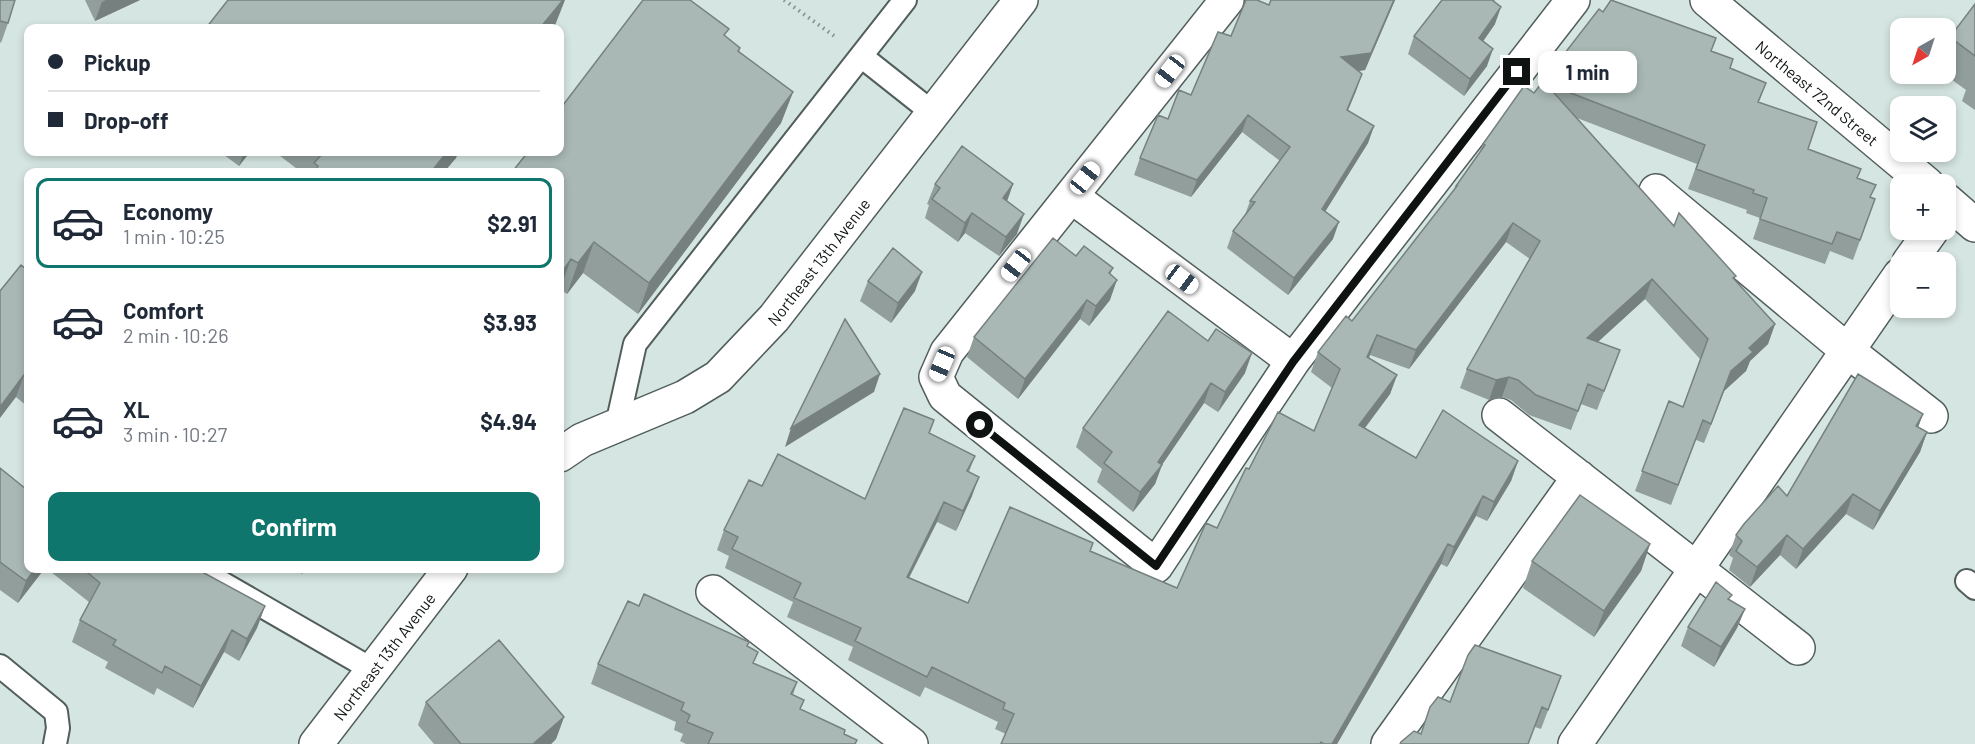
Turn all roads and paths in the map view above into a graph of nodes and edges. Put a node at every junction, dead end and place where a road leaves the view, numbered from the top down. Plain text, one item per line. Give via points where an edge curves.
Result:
1 (784, 0) edge
2 (905, 0) edge
3 (1021, 0) edge
4 (1227, 0) edge
5 (1573, 0) edge
6 (1707, 0) edge
7 (861, 57) junction
8 (933, 113) junction
9 (1904, 174) edge
10 (1656, 191) dead end
11 (1071, 196) junction
12 (1956, 215) edge
13 (1975, 225) edge
14 (1890, 290) edge
15 (1848, 351) junction
16 (1293, 362) junction
17 (1499, 415) dead end
18 (1931, 416) dead end
19 (617, 425) junction
20 (564, 451) edge
21 (1579, 477) junction
22 (1697, 568) junction
23 (205, 573) edge
24 (447, 573) edge
25 (713, 592) dead end
26 (1798, 648) dead end
27 (0, 666) edge
28 (373, 670) junction
29 (55, 744) edge
30 (316, 744) edge
31 (911, 744) edge
32 (1388, 744) edge
33 (1575, 744) edge

1 - 7 path
2 - 7 lane
3 - 8 street, Northeast 13th Avenue
4 - 11 street
5 - 16 street
6 - 9 street, Northeast 72nd Street
7 - 8 lane
7 - 19 lane via 635,344
8 - 19 street, Northeast 13th Avenue via 774,318 718,377 685,397
10 - 15 street
11 - 16 street
11 - 16 street via 947,352 936,377 945,396 1156,566
12 - 13 street, Northeast 72nd Street
14 - 15 street
15 - 18 street
15 - 22 street
17 - 21 street
19 - 20 street, Northeast 13th Avenue
21 - 22 street
21 - 32 street
22 - 26 street
22 - 33 street
23 - 28 lane
24 - 28 street, Northeast 13th Avenue
25 - 31 street
27 - 29 lane via 56,712
28 - 30 street, Northeast 13th Avenue

